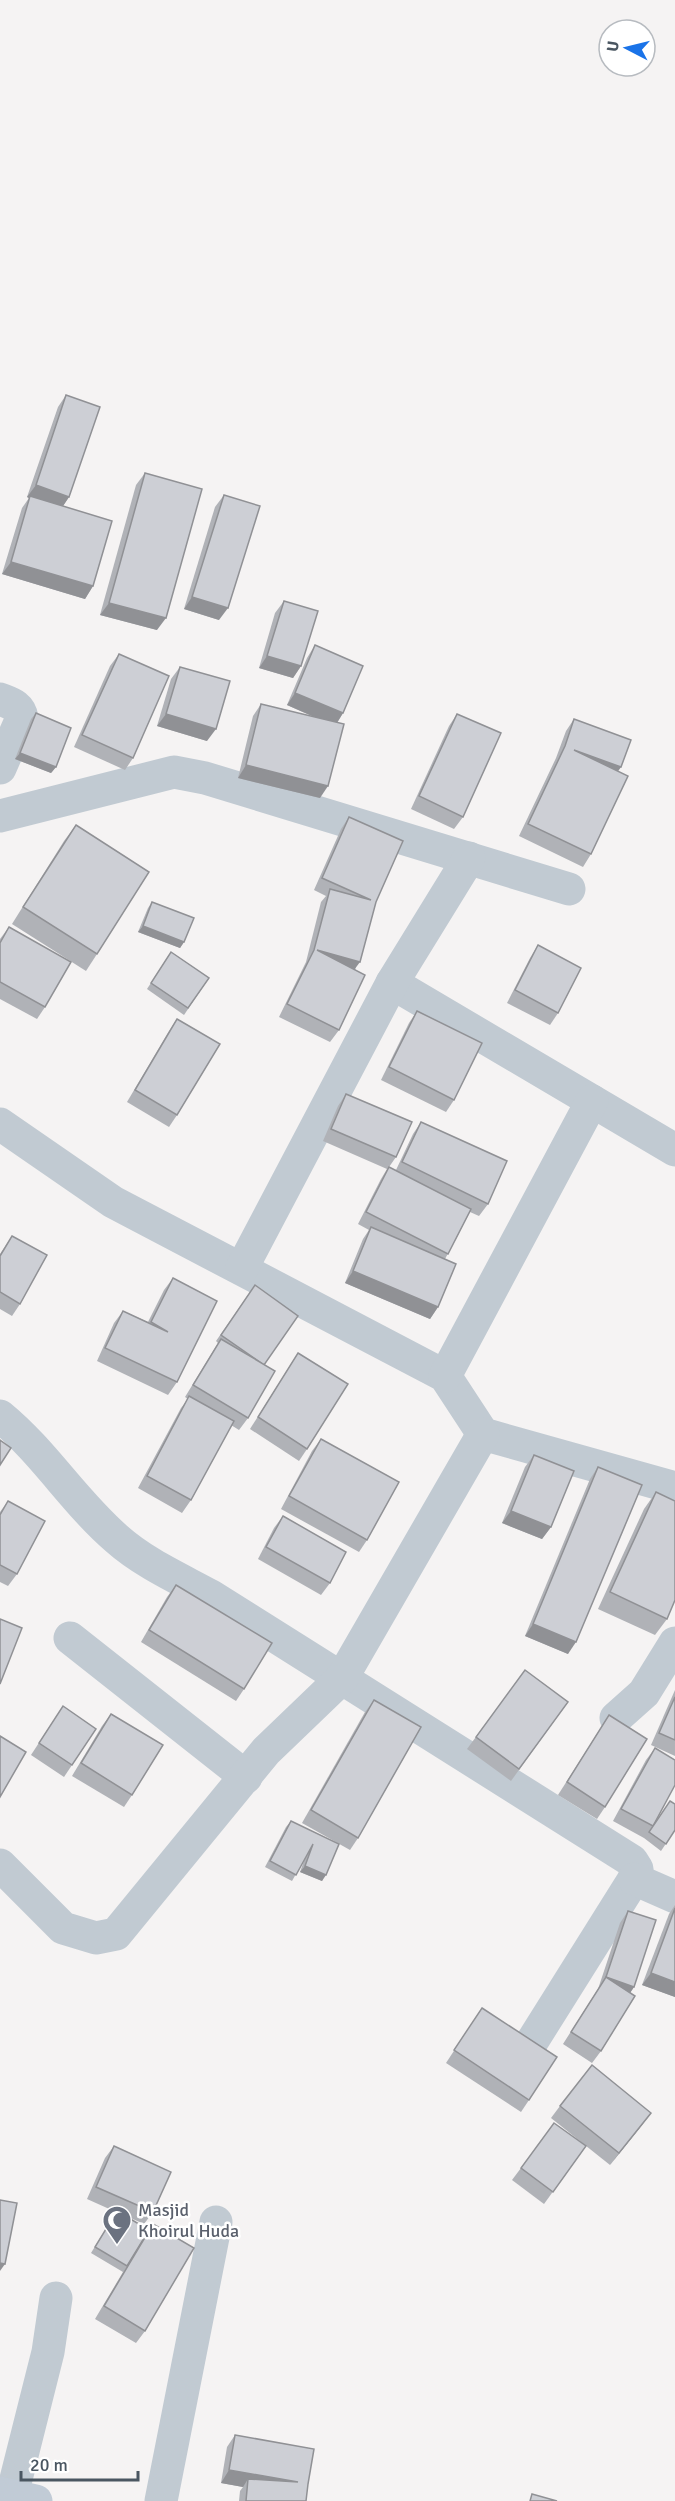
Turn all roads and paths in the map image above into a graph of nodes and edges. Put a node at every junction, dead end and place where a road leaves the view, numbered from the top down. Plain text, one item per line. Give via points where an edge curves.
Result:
1 (0, 699) edge
2 (0, 768) edge
3 (0, 816) edge
4 (469, 858) junction
5 (568, 889) dead end
6 (392, 983) junction
7 (592, 1101) junction
8 (0, 1124) edge
9 (675, 1150) edge
10 (242, 1268) junction
11 (445, 1376) junction
12 (0, 1416) edge
13 (483, 1434) junction
14 (675, 1488) edge
15 (70, 1638) dead end
16 (675, 1643) edge
17 (342, 1678) junction
18 (616, 1718) edge
19 (246, 1777) junction
20 (0, 1865) edge
21 (634, 1879) junction
22 (675, 1897) edge
23 (533, 2040) edge
24 (216, 2222) dead end
25 (56, 2298) dead end
26 (16, 2496) edge
27 (161, 2501) edge

1 - 2 street via 15,705 21,717
3 - 4 street via 174,772
4 - 5 street
4 - 6 street
6 - 7 street
6 - 10 street
7 - 9 street
7 - 11 street
8 - 10 street via 113,1202
10 - 11 street
11 - 13 street
12 - 17 street via 118,1541
13 - 14 street
13 - 17 street
15 - 19 street
16 - 18 street via 644,1693
17 - 19 street via 266,1751
17 - 21 street via 632,1861 637,1869
19 - 20 street via 116,1934 96,1938 63,1928
21 - 22 street
21 - 23 street
24 - 27 street
25 - 26 street

